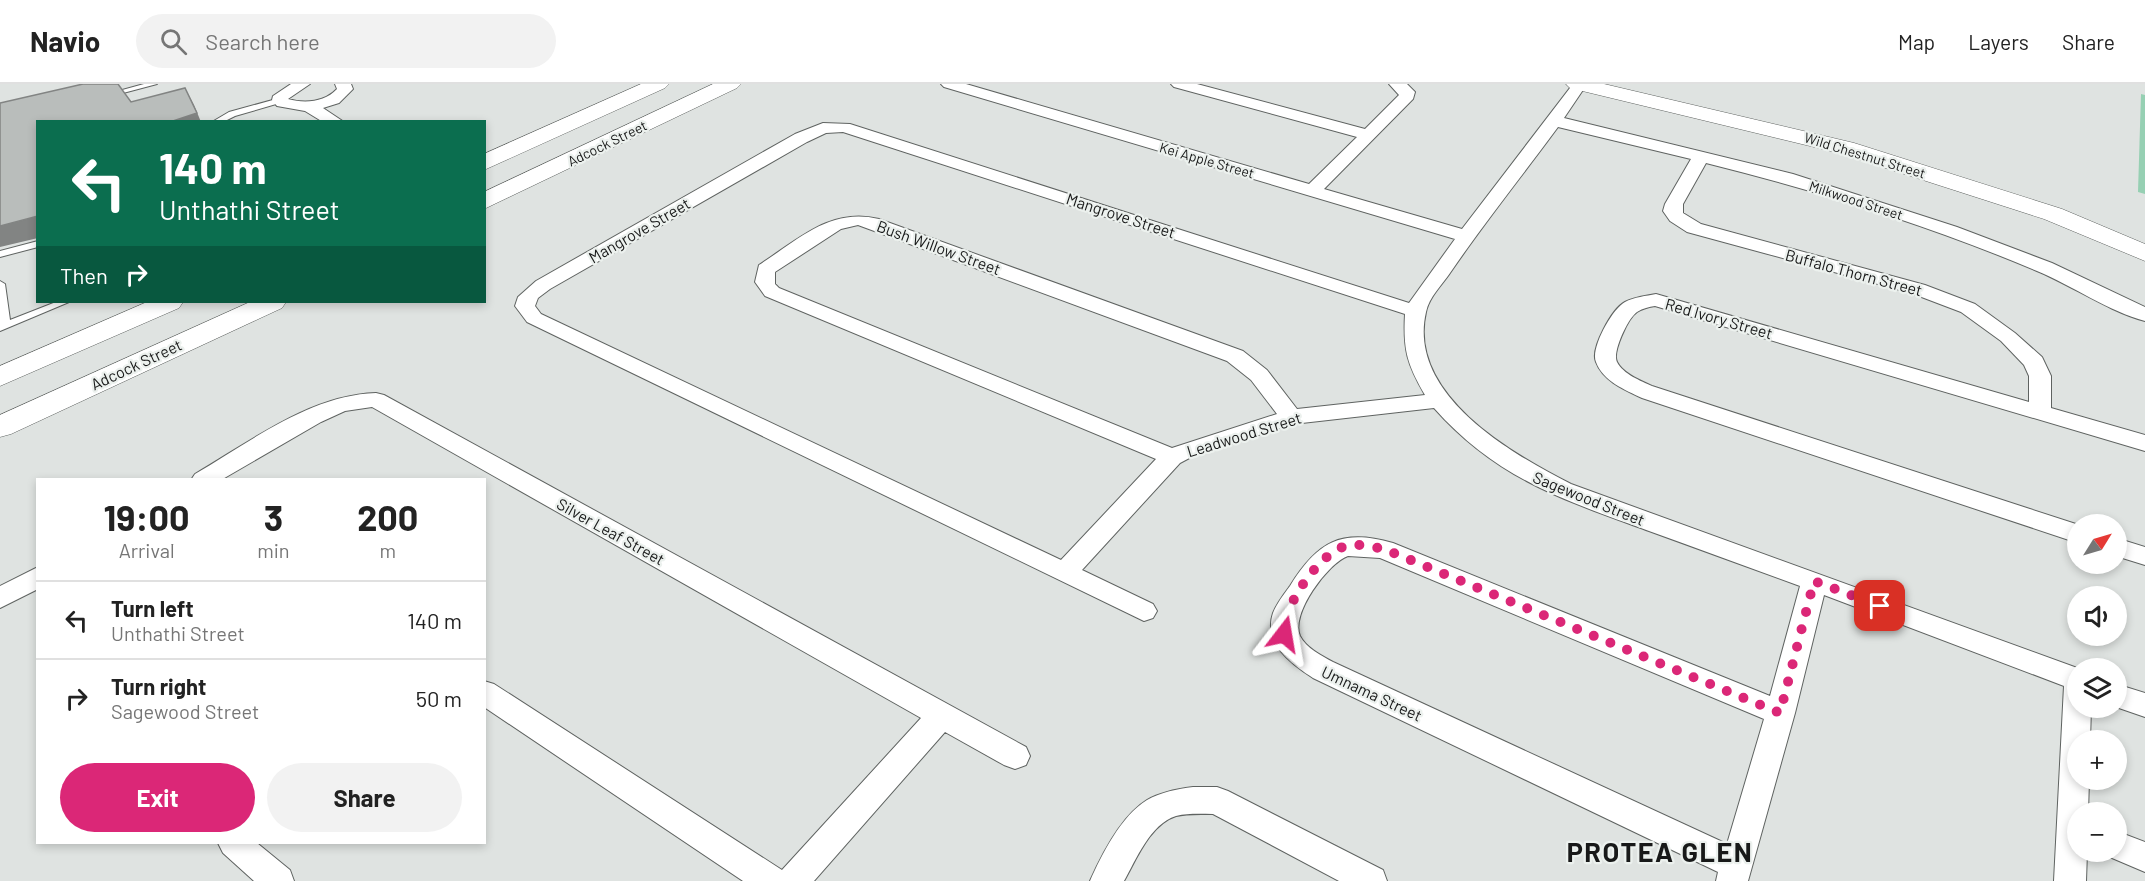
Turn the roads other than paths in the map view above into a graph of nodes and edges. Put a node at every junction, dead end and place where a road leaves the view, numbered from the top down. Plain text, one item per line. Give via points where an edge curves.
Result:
1 (153, 84) edge
2 (658, 84) edge
3 (730, 84) edge
4 (949, 84) edge
5 (1179, 84) edge
6 (1397, 84) edge
7 (1579, 84) edge
8 (296, 85) edge
9 (344, 88) edge
10 (98, 97) edge
11 (280, 100) junction
12 (308, 106) junction
13 (220, 120) edge
14 (335, 120) edge
15 (1556, 121) junction
16 (1368, 135) junction
17 (519, 148) junction
18 (486, 157) edge
19 (1701, 157) junction
20 (486, 163) edge
21 (1312, 191) junction
22 (486, 201) edge
23 (1465, 236) junction
24 (36, 245) edge
25 (2145, 253) edge
26 (0, 254) edge
27 (0, 284) edge
28 (60, 303) edge
29 (168, 303) edge
30 (270, 303) edge
31 (1415, 311) junction
32 (2145, 315) edge
33 (3, 327) edge
34 (0, 377) edge
35 (1439, 400) junction
36 (2040, 411) junction
37 (1291, 417) junction
38 (0, 427) edge
39 (2145, 443) edge
40 (1172, 457) junction
41 (206, 478) edge
42 (2067, 530) edge
43 (2127, 550) edge
44 (2145, 556) edge
45 (1064, 573) junction
46 (36, 577) edge
47 (1814, 581) junction
48 (0, 598) edge
49 (1144, 611) dead end
50 (2067, 678) edge
51 (486, 693) edge
52 (2127, 698) edge
53 (2145, 705) edge
54 (1780, 713) junction
55 (942, 715) junction
56 (2077, 718) edge
57 (1015, 756) dead end
58 (2076, 802) edge
59 (235, 844) edge
60 (2127, 850) edge
61 (2145, 857) edge
62 (2072, 862) edge
63 (1734, 872) edge
64 (278, 881) edge
65 (771, 881) edge
66 (793, 881) edge
67 (1106, 881) edge
68 (1371, 881) edge
69 (2070, 881) edge

1 - 10 lane
2 - 17 main road, Adcock Street
3 - 22 main road, Adcock Street
4 - 21 street, Kei Apple Street
5 - 16 street
6 - 16 street via 1407,96
7 - 15 street
7 - 25 main road, Wild Chestnut Street via 1846,148 2053,214
8 - 11 street
9 - 12 street
9 - 14 street
11 - 12 street via 289,106
11 - 13 lane
12 - 14 street
15 - 19 street, Milkwood Street
15 - 23 street
16 - 21 street
17 - 18 street
17 - 20 main road, Adcock Street
19 - 32 street, Milkwood Street via 1811,185 2003,249
19 - 36 street, Buffalo Thorn Street via 1674,204 1672,211 1676,217 1694,228 1918,289 1968,308 2034,362 2040,376
21 - 23 street, Kei Apple Street
23 - 31 street
24 - 26 lane
27 - 33 lane
28 - 33 lane
29 - 34 main road
30 - 38 main road, Adcock Street
31 - 35 street, Sagewood Street via 1414,346 1419,364
31 - 45 street, Mangrove Street via 844,127 823,128 801,138 543,285 525,301 534,318
35 - 37 street, Leadwood Street
35 - 47 street, Sagewood Street via 1480,440 1531,475 1562,490
36 - 39 street, Red Ivory Street
36 - 42 street, Red Ivory Street via 1656,300 1642,302 1623,313 1606,348 1605,359 1611,368 1650,393
37 - 40 street, Leadwood Street via 1216,439
37 - 40 street, Bush Willow Street via 1259,375 1235,356 873,223 858,220 835,224 766,269 763,279 772,292
40 - 45 street, Leadwood Street
41 - 55 street, Silver Leaf Street via 339,404 364,398 376,400
43 - 44 street
45 - 49 street, Mangrove Street
46 - 48 street
47 - 50 street, Sagewood Street
47 - 54 street
51 - 65 street
52 - 53 street
54 - 63 street
54 - 63 street, Umnama Street via 1384,549 1365,545 1348,545 1328,554 1283,622 1292,648 1323,670
55 - 57 street, Silver Leaf Street
55 - 66 street
56 - 58 street
59 - 64 street
60 - 61 street
62 - 69 street
67 - 68 street via 1145,819 1159,808 1198,799 1217,801

